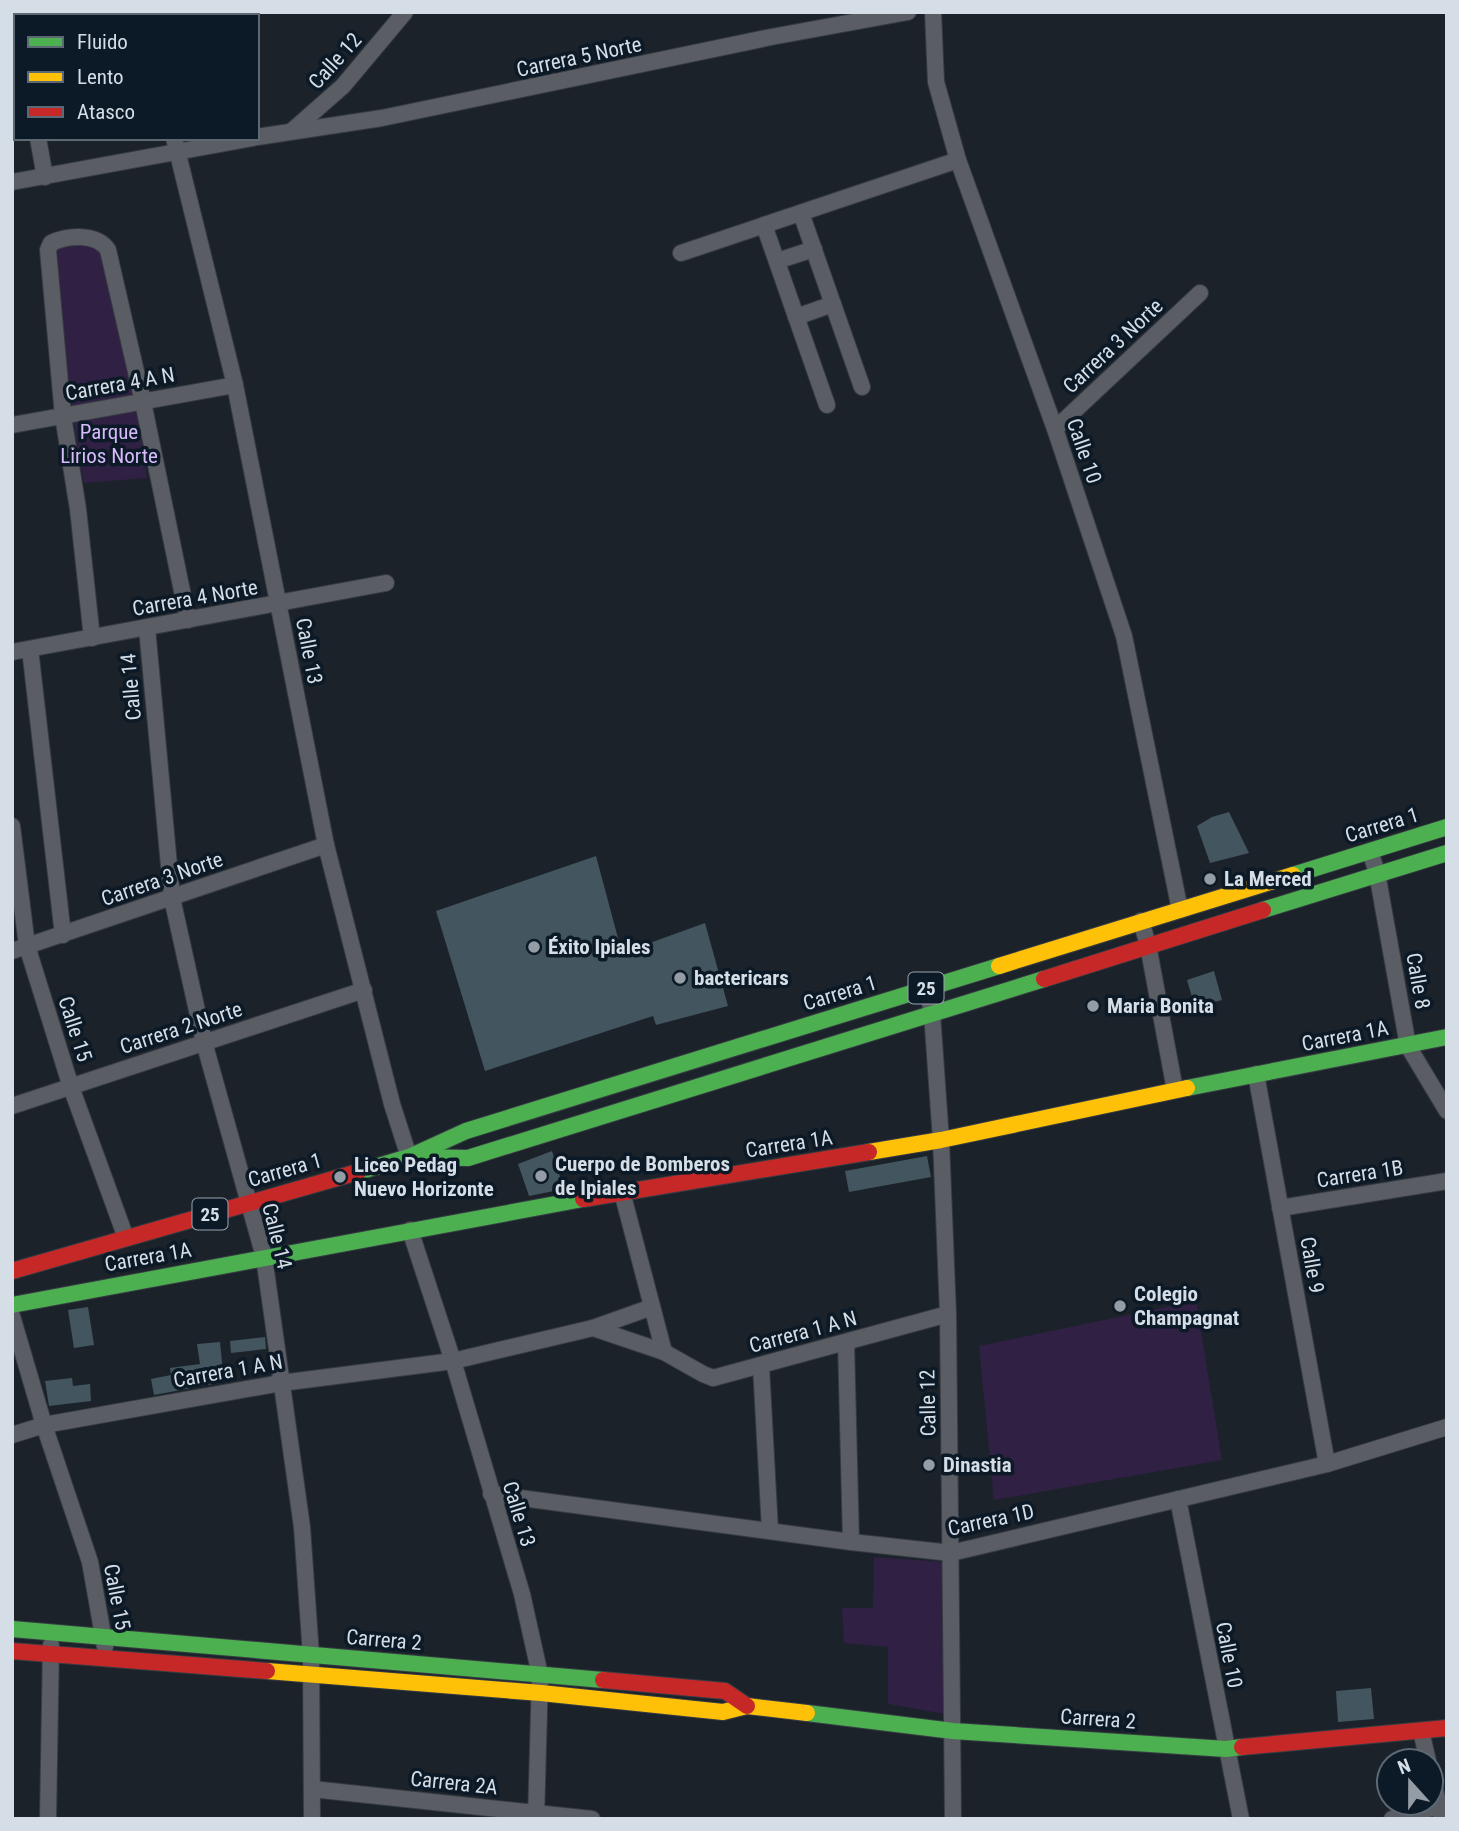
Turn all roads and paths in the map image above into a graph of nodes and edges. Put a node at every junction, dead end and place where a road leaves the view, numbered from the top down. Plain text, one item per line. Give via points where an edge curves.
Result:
1 (405, 12) edge
2 (908, 12) edge
3 (933, 12) edge
4 (291, 131) junction
5 (259, 137) edge
6 (38, 140) edge
7 (232, 140) edge
8 (175, 145) edge
9 (958, 160) junction
10 (45, 177) junction
11 (12, 182) edge
12 (801, 213) junction
13 (764, 225) junction
14 (814, 249) junction
15 (681, 253) dead end
16 (777, 261) junction
17 (1200, 293) dead end
18 (833, 304) junction
19 (796, 317) junction
20 (235, 385) junction
21 (862, 387) dead end
22 (143, 402) junction
23 (827, 405) dead end
24 (63, 416) junction
25 (12, 425) edge
26 (1055, 429) junction
27 (386, 583) dead end
28 (278, 604) junction
29 (188, 620) junction
30 (147, 628) junction
31 (92, 638) junction
32 (30, 649) junction
33 (12, 652) edge
34 (12, 826) edge
35 (1447, 827) edge
36 (326, 845) junction
37 (1370, 851) junction
38 (1447, 853) edge
39 (1377, 873) junction
40 (172, 898) junction
41 (1180, 910) junction
42 (1141, 921) junction
43 (63, 934) junction
44 (1148, 945) junction
45 (20, 948) edge
46 (927, 988) junction
47 (364, 990) junction
48 (932, 1013) junction
49 (1447, 1037) edge
50 (204, 1042) junction
51 (1408, 1046) junction
52 (1256, 1074) junction
53 (71, 1087) junction
54 (1174, 1090) junction
55 (592, 1092) junction
56 (12, 1106) edge
57 (1447, 1111) edge
58 (600, 1117) junction
59 (940, 1140) junction
60 (409, 1157) junction
61 (1447, 1181) edge
62 (622, 1192) junction
63 (248, 1203) junction
64 (1280, 1208) junction
65 (410, 1230) junction
66 (126, 1238) junction
67 (264, 1257) junction
68 (12, 1271) edge
69 (12, 1305) edge
70 (652, 1307) junction
71 (948, 1314) junction
72 (12, 1316) edge
73 (593, 1328) junction
74 (846, 1342) junction
75 (664, 1352) junction
76 (453, 1361) junction
77 (761, 1366) junction
78 (281, 1383) junction
79 (44, 1424) junction
80 (1447, 1427) edge
81 (12, 1435) edge
82 (1326, 1464) junction
83 (491, 1494) junction
84 (1178, 1499) junction
85 (770, 1530) junction
86 (851, 1542) junction
87 (951, 1553) junction
88 (12, 1629) edge
89 (51, 1632) junction
90 (104, 1637) junction
91 (12, 1651) edge
92 (50, 1654) junction
93 (311, 1655) junction
94 (107, 1658) junction
95 (312, 1675) junction
96 (540, 1675) junction
97 (541, 1693) junction
98 (747, 1706) junction
99 (1447, 1728) edge
100 (953, 1731) junction
101 (1421, 1731) junction
102 (1425, 1747) edge
103 (1226, 1749) junction
104 (312, 1789) junction
105 (536, 1816) edge
106 (48, 1819) edge
107 (312, 1819) edge
108 (592, 1819) edge
109 (953, 1819) edge
110 (1241, 1819) edge

1 - 4 street, Calle 12 via 343,86
2 - 4 street, Carrera 5 Norte via 382,118
3 - 9 street, Calle 10 via 936,82
4 - 5 street, Carrera 5 Norte
6 - 10 street
7 - 8 street, Carrera 5 Norte
8 - 10 street, Carrera 5 Norte
8 - 20 street, Calle 13
9 - 12 street
9 - 26 street, Calle 10
10 - 11 street, Carrera 5 Norte
12 - 13 street
12 - 14 street
13 - 15 street
13 - 16 street
14 - 16 street
14 - 18 street
16 - 19 street
17 - 26 street, Carrera 3 Norte
18 - 19 street
18 - 21 street
19 - 23 street
20 - 22 street, Carrera 4 A N
20 - 28 street, Calle 13
22 - 24 street, Carrera 4 A N
22 - 24 street via 108,250 94,237 59,239 48,250
22 - 29 street
24 - 25 street, Carrera 4 A N
24 - 31 street
26 - 41 street, Calle 10 via 1124,636
27 - 28 street, Carrera 4 Norte
28 - 29 street, Carrera 4 Norte
28 - 36 street, Calle 13
29 - 30 street, Carrera 4 Norte
30 - 31 street, Carrera 4 Norte
30 - 40 street, Calle 14
31 - 32 street, Carrera 4 Norte
32 - 33 street, Carrera 4 Norte
32 - 43 street
34 - 45 street, Calle 15
35 - 37 street, Carrera 1 / 25
36 - 40 street, Carrera 3 Norte
36 - 47 street, Calle 13
37 - 39 street, Calle 8
37 - 41 street, Carrera 1 / 25
38 - 39 street, Carrera 1 / 25
39 - 44 street, Carrera 1 / 25
39 - 51 street, Calle 8
40 - 43 street, Carrera 3 Norte
40 - 50 street, Calle 14
41 - 42 street, Carrera 1 / 25
42 - 44 street
42 - 46 street, Carrera 1 / 25
43 - 45 street, Carrera 3 Norte
44 - 48 street, Carrera 1 / 25
44 - 54 street
45 - 53 street, Calle 15
46 - 48 street, Calle 12
46 - 55 street, Carrera 1 / 25
47 - 50 street, Carrera 2 Norte
47 - 60 street, Calle 13 via 391,1104
48 - 58 street, Carrera 1 / 25
48 - 59 street, Calle 12
49 - 51 street, Carrera 1A
50 - 53 street, Carrera 2 Norte
50 - 63 street, Calle 14
51 - 52 street, Carrera 1A
51 - 57 street, Calle 8
52 - 54 street, Carrera 1A
52 - 64 street, Calle 9
53 - 56 street, Carrera 2 Norte
53 - 66 street, Calle 15
54 - 59 street, Carrera 1A
55 - 58 street
55 - 60 street, Carrera 1 / 25 via 466,1131
58 - 60 street, Carrera 1 / 25 via 468,1158
59 - 62 street, Carrera 1A
59 - 71 street, Calle 12
60 - 63 street, Carrera 1 / 25
61 - 64 street, Carrera 1B
62 - 65 street, Carrera 1A
62 - 70 street
63 - 66 street, Carrera 1 / 25
63 - 67 street, Calle 14
64 - 82 street, Calle 9
65 - 67 street, Carrera 1A
65 - 76 street, Calle 13
66 - 68 street, Carrera 1 / 25
67 - 69 street, Carrera 1A
67 - 78 street, Calle 14
70 - 73 street, Carrera 1 A N
70 - 75 street
71 - 74 street, Carrera 1 A N
71 - 87 street, Calle 12
72 - 79 street, Calle 15
73 - 75 street, Carrera 1 A N
73 - 76 street, Carrera 1 A N
74 - 77 street, Carrera 1 A N
74 - 86 street
75 - 77 street, Carrera 1 A N via 713,1378
76 - 78 street, Carrera 1 A N
76 - 83 street, Calle 13
77 - 85 street
78 - 79 street, Carrera 1 A N
78 - 93 street, Calle 14 via 302,1527
79 - 81 street, Carrera 1 A N
79 - 90 street, Calle 15 via 90,1562
80 - 82 street, Carrera 1D
82 - 84 street, Carrera 1D
83 - 85 street, Carrera 1D
83 - 96 street, Calle 13 via 522,1594
84 - 87 street, Carrera 1D
84 - 103 street, Calle 10
85 - 86 street, Carrera 1D
86 - 87 street, Carrera 1D
87 - 100 street, Calle 12
88 - 89 street, Carrera 2
89 - 90 street, Carrera 2
89 - 92 street
90 - 93 street, Carrera 2
90 - 94 street, Calle 15
91 - 92 street, Carrera 2
92 - 94 street, Carrera 2
92 - 106 street
93 - 95 street, Calle 14
93 - 96 street, Carrera 2
94 - 95 street, Carrera 2
95 - 97 street, Carrera 2
95 - 104 street, Calle 14
96 - 97 street, Calle 13
96 - 98 street, Carrera 2 via 725,1691
97 - 98 street, Carrera 2 via 723,1712
97 - 105 street, Calle 13
98 - 100 street, Carrera 2
99 - 101 street, Carrera 2
100 - 103 street, Carrera 2
100 - 109 street, Calle 12
101 - 102 street
101 - 103 street, Carrera 2
103 - 110 street, Calle 10
104 - 105 street, Carrera 2A
104 - 107 street, Calle 14
105 - 108 street, Carrera 2A

